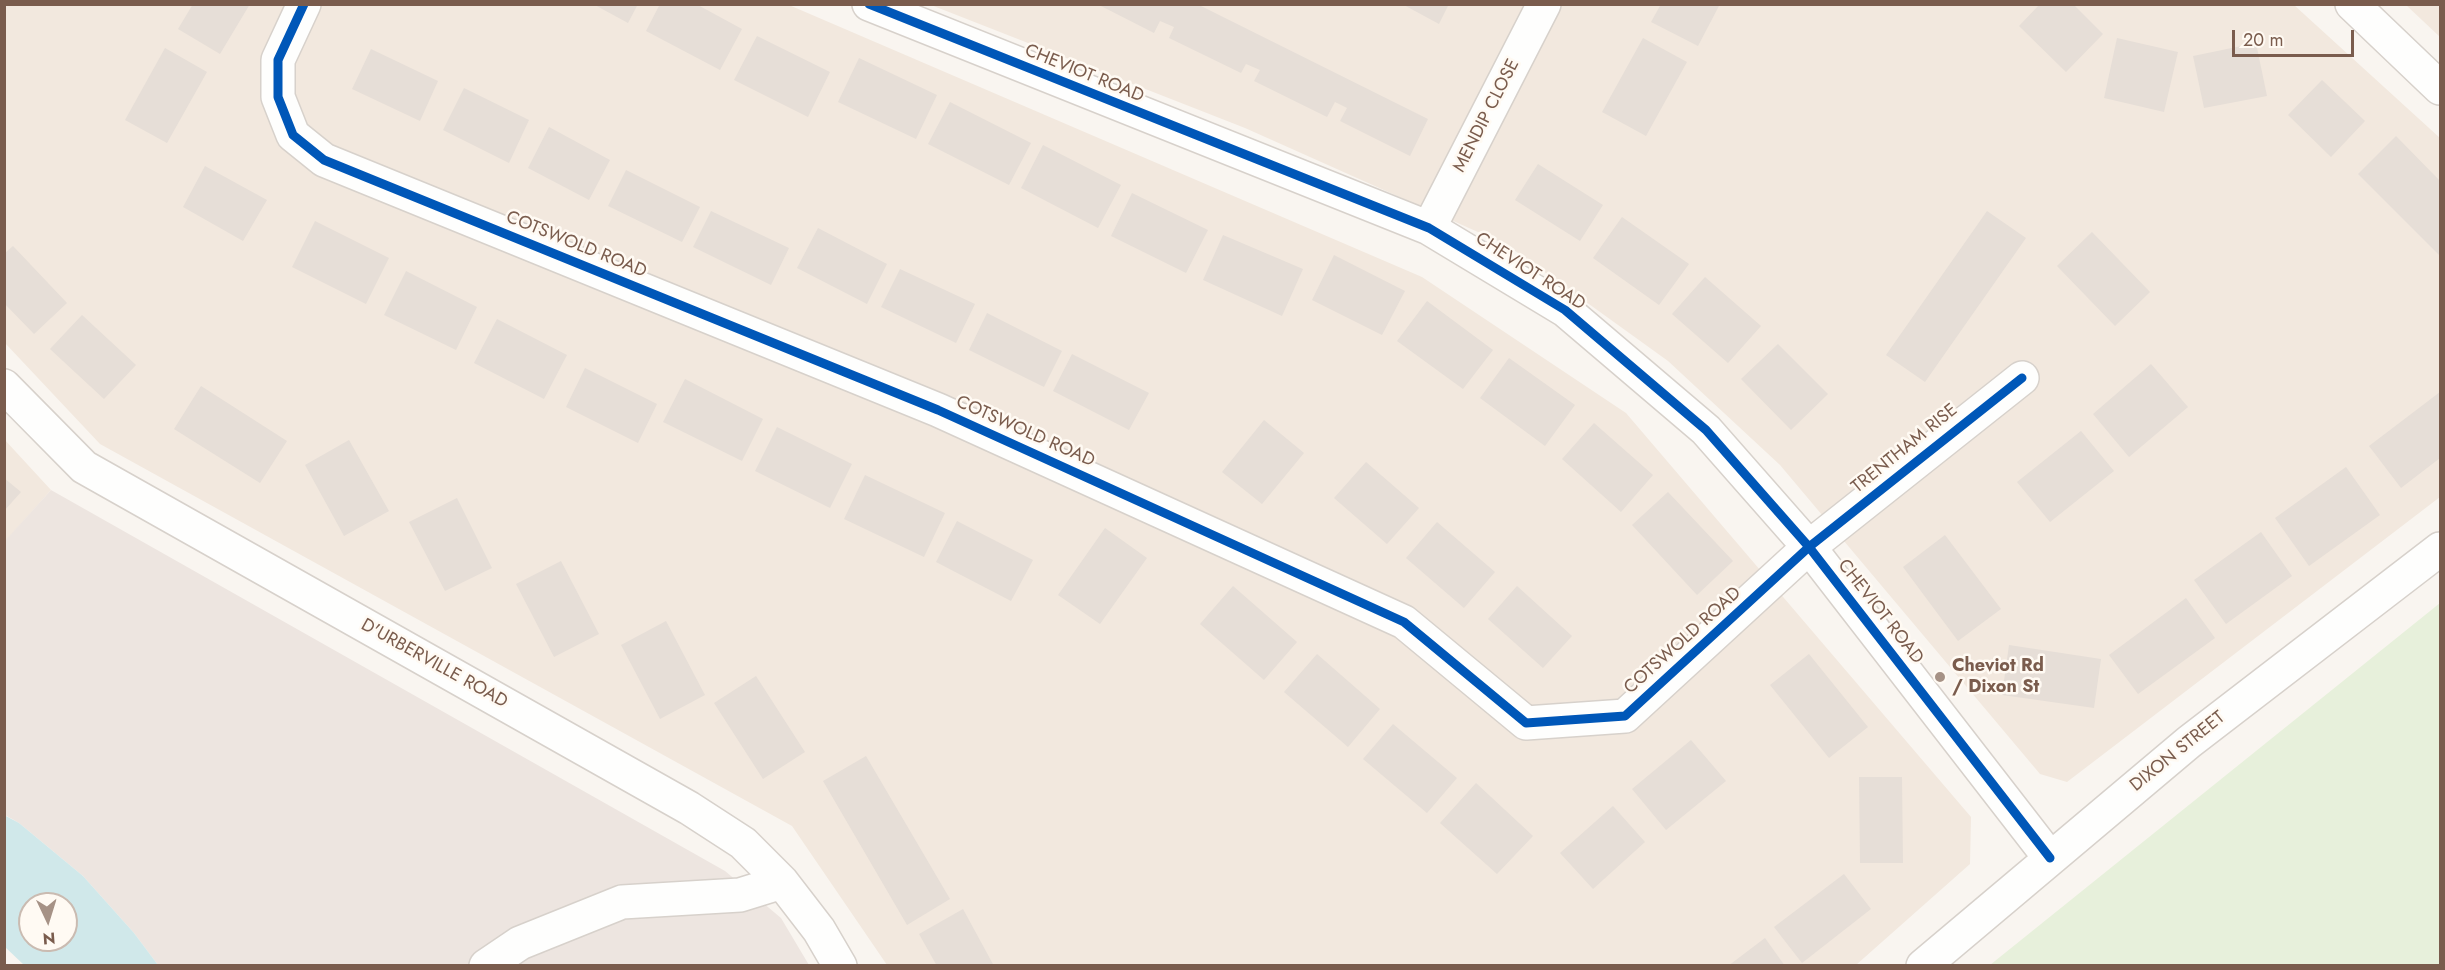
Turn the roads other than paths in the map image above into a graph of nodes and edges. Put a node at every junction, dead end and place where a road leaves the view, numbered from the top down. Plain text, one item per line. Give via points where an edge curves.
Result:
1 (304, 4) edge
2 (869, 4) edge
3 (1544, 4) edge
4 (2352, 4) edge
5 (929, 16) edge
6 (2440, 88) edge
7 (1429, 228) junction
8 (2022, 378) dead end
9 (4, 386) edge
10 (1809, 547) junction
11 (2440, 549) edge
12 (2050, 858) junction
13 (782, 882) junction
14 (486, 966) edge
15 (840, 966) edge
16 (1923, 966) edge

1 - 10 street, COTSWOLD ROAD via 278,60 278,97 293,135 324,160 938,411 1404,622 1526,723 1625,716
2 - 5 street, CHEVIOT ROAD
3 - 7 street, MENDIP CLOSE
4 - 6 street
5 - 7 street, CHEVIOT ROAD
7 - 10 street, CHEVIOT ROAD via 1565,310 1706,430
8 - 10 street, TRENTHAM RISE
9 - 13 street, D'URBERVILLE ROAD via 84,467 689,808 743,843
10 - 12 street, CHEVIOT ROAD
11 - 12 street, DIXON STREET via 2189,742
12 - 16 street, DIXON STREET
13 - 14 street via 740,895 622,902 520,943
13 - 15 street, D'URBERVILLE ROAD via 819,930

